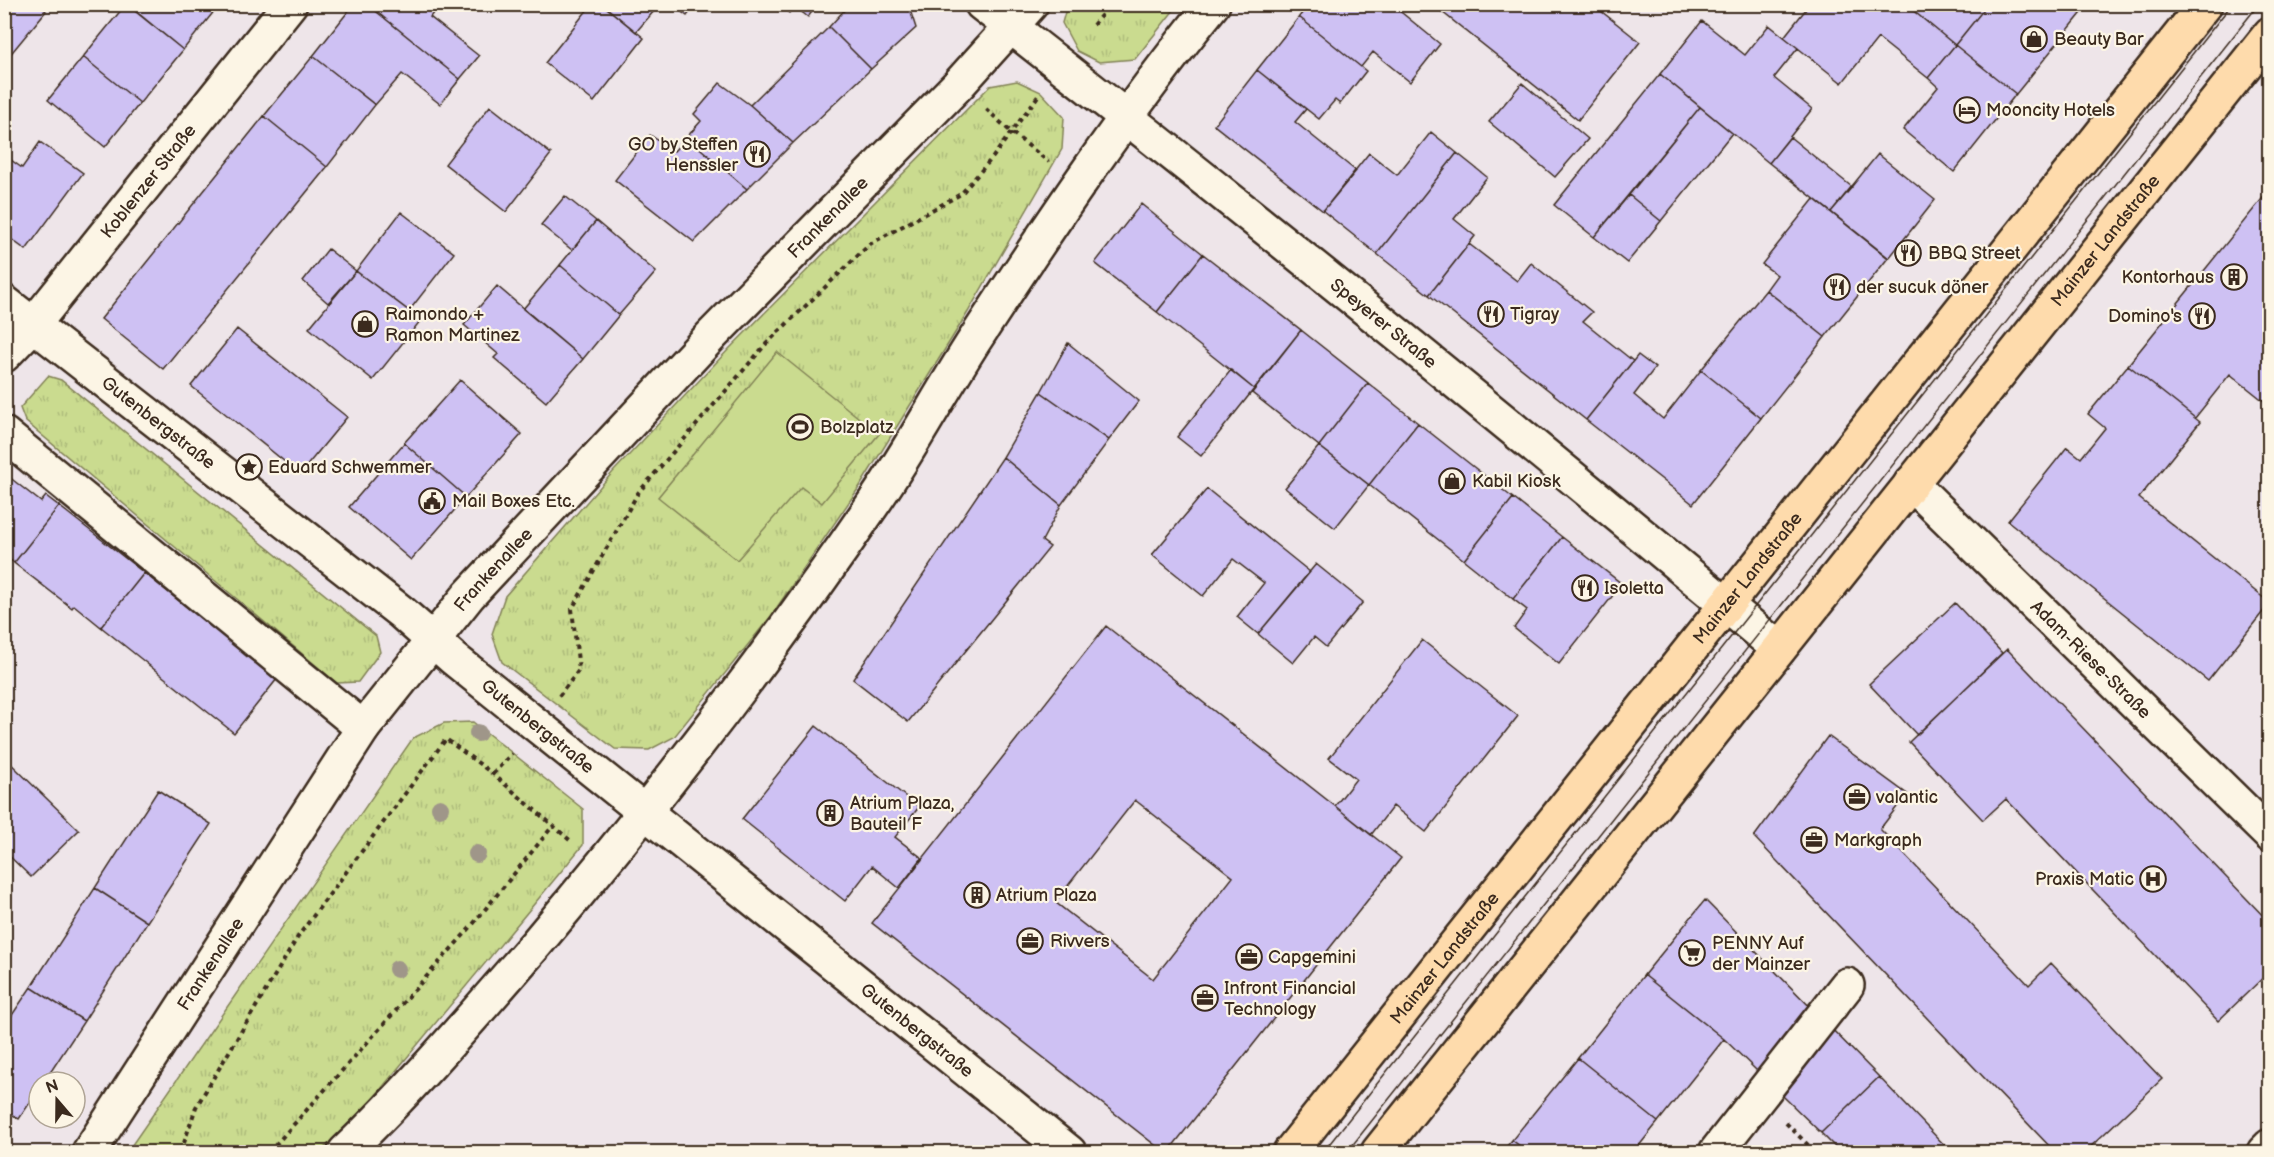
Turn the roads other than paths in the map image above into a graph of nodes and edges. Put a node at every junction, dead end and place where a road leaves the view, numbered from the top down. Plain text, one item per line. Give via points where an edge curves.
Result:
1 (290, 4) edge
2 (982, 4) edge
3 (1213, 4) edge
4 (2205, 4) edge
5 (1021, 16) edge
6 (2270, 34) edge
7 (1125, 118) junction
8 (4, 302) edge
9 (33, 325) junction
10 (4, 355) edge
11 (4, 434) edge
12 (1911, 483) junction
13 (1727, 605) junction
14 (432, 641) junction
15 (1779, 649) junction
16 (363, 728) junction
17 (645, 812) junction
18 (2270, 835) edge
19 (1847, 985) dead end
20 (2270, 1146) edge
21 (89, 1152) edge
22 (345, 1152) edge
23 (1069, 1152) edge
24 (1290, 1152) edge
25 (1378, 1152) edge
26 (1716, 1152) edge
27 (2264, 1152) edge

1 - 9 street, Koblenzer Straße
2 - 5 street, Speyerer Straße
3 - 7 street
4 - 13 main road, Mainzer Landstraße
5 - 7 street, Speyerer Straße
5 - 14 street, Frankenallee via 712,335 469,595
6 - 12 main road, Mainzer Landstraße
7 - 13 street, Speyerer Straße
7 - 17 street via 974,342 877,498 767,655
8 - 9 street, Gutenbergstraße
9 - 10 street, Koblenzer Straße
9 - 14 street, Gutenbergstraße via 401,612
11 - 16 street
12 - 15 main road, Mainzer Landstraße
12 - 18 street, Adam-Riese-Straße
13 - 15 street, Speyerer Straße
13 - 24 main road, Mainzer Landstraße
14 - 16 street, Frankenallee
14 - 17 street, Gutenbergstraße
15 - 25 main road, Mainzer Landstraße
16 - 21 street, Frankenallee
17 - 22 street via 490,996
17 - 23 street, Gutenbergstraße
19 - 26 street
20 - 27 street

